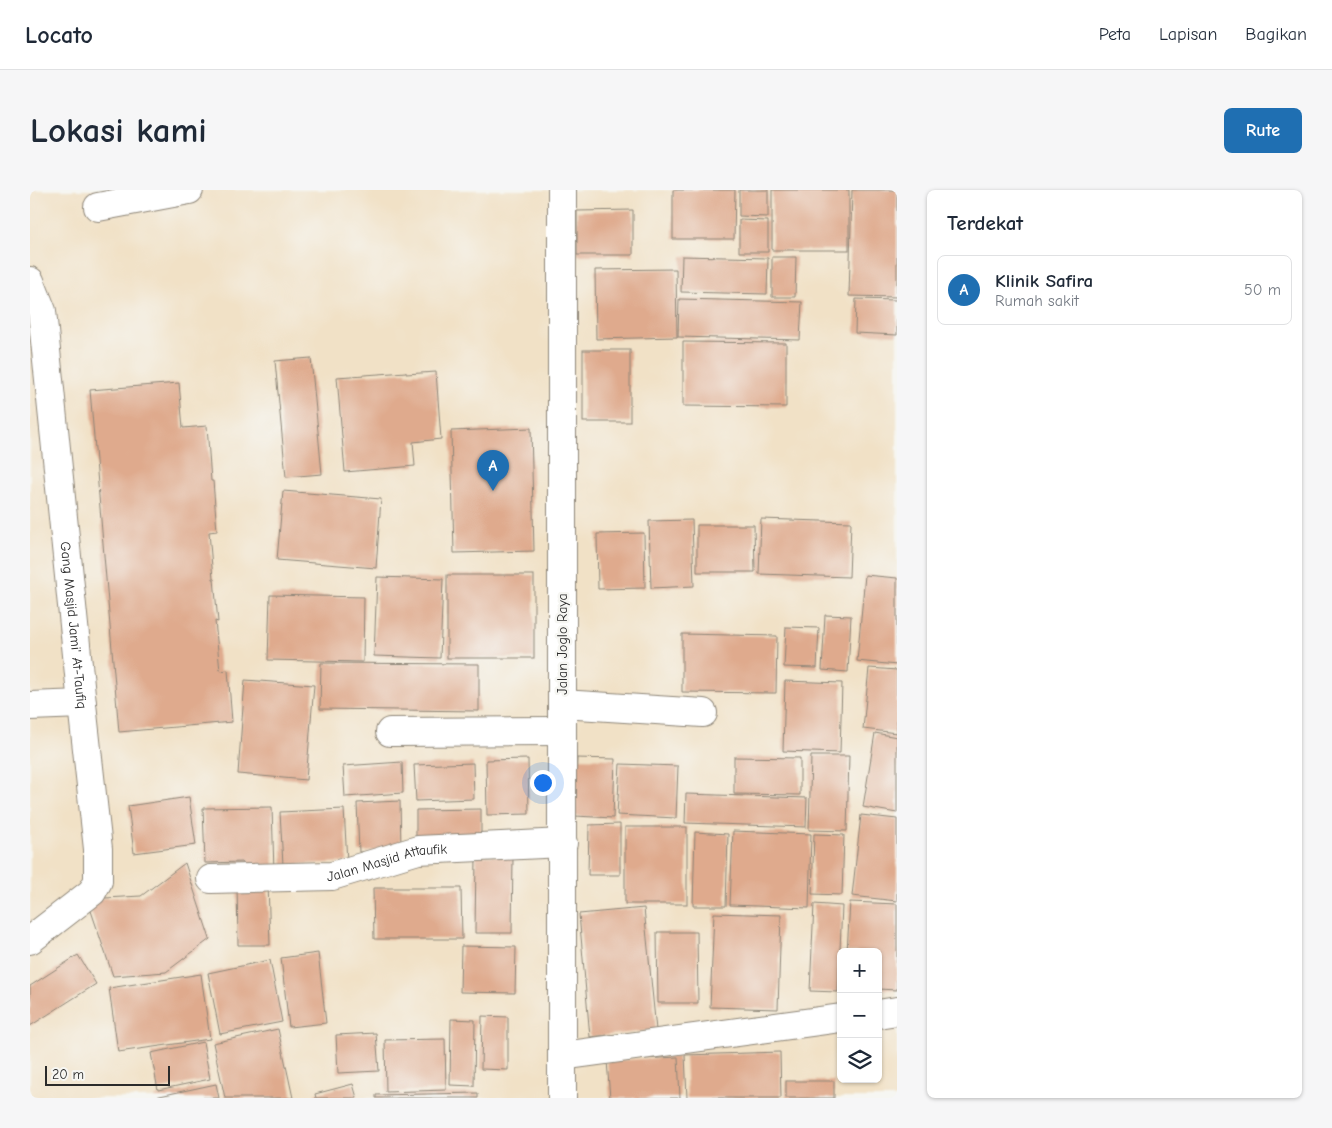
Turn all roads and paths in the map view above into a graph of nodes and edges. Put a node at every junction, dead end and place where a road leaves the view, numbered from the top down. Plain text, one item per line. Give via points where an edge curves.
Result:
1 (189, 190) edge
2 (562, 190) edge
3 (98, 207) dead end
4 (30, 281) edge
5 (82, 704) junction
6 (562, 704) junction
7 (30, 706) edge
8 (703, 713) dead end
9 (562, 731) junction
10 (390, 732) dead end
11 (563, 843) junction
12 (211, 879) dead end
13 (30, 940) edge
14 (897, 1011) edge
15 (882, 1013) edge
16 (837, 1019) edge
17 (562, 1056) junction
18 (562, 1098) edge

1 - 3 main road
2 - 6 main road, Jalan Joglo Raya
4 - 5 main road, Gang Masjid Jami' At-Taufiq via 42,311
5 - 7 main road
5 - 13 main road, Gang Masjid Jami' At-Taufiq via 98,849 98,881 92,892
6 - 8 main road
6 - 9 main road, Jalan Joglo Raya
9 - 10 main road
9 - 11 main road, Jalan Joglo Raya
11 - 12 main road, Jalan Masjid Attaufik via 418,850 332,876
11 - 17 main road, Jalan Joglo Raya
14 - 15 main road
16 - 17 main road
17 - 18 main road, Jalan Joglo Raya

